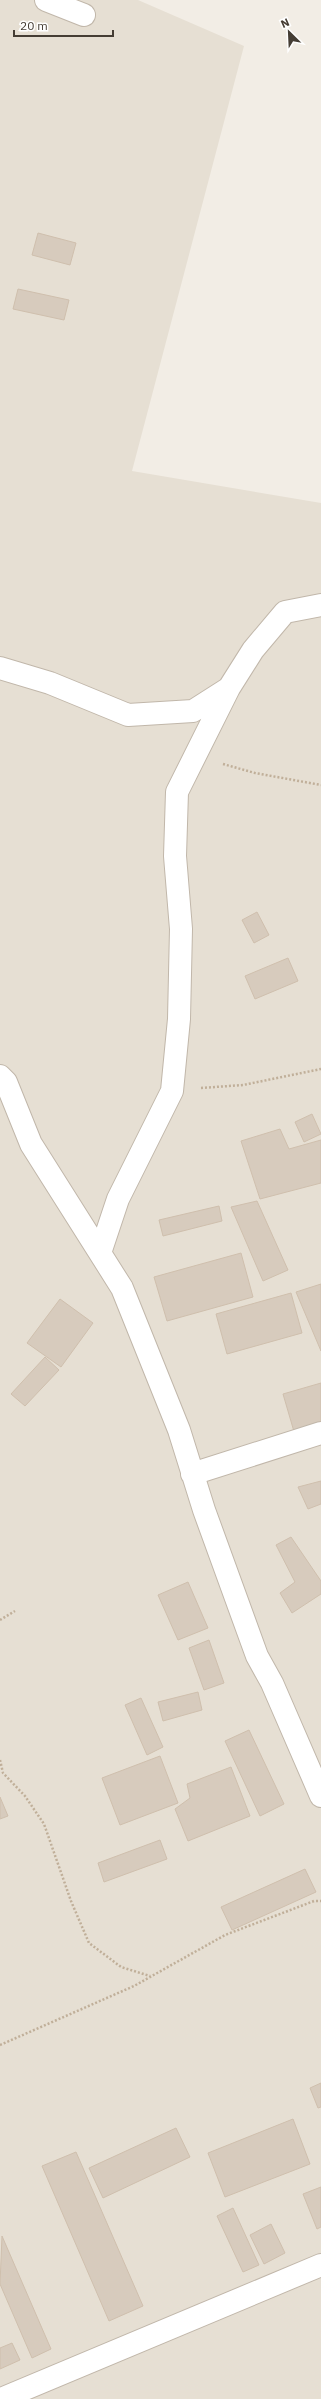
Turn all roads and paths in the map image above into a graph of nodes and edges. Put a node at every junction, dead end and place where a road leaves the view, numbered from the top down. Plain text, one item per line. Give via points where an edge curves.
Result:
1 (46, 0) edge
2 (84, 15) dead end
3 (321, 604) edge
4 (0, 668) edge
5 (229, 688) junction
6 (196, 756) junction
7 (321, 785) edge
8 (321, 1069) edge
9 (0, 1076) edge
10 (172, 1091) junction
11 (100, 1253) junction
12 (321, 1433) edge
13 (192, 1474) junction
14 (15, 1611) dead end
15 (0, 1620) edge
16 (0, 1760) edge
17 (321, 1796) edge
18 (321, 1901) edge
19 (151, 1976) junction
20 (0, 2045) edge
21 (321, 2265) edge
22 (2, 2399) edge

1 - 2 street
3 - 5 street via 285,612 253,650
4 - 5 street via 50,683 128,715 193,710
5 - 6 street
6 - 7 path via 255,773
6 - 10 street via 177,792 174,856 181,929 179,1019
8 - 10 path via 242,1085
9 - 11 street via 6,1082 31,1144
10 - 11 street via 118,1199
11 - 13 street via 122,1288 179,1430
12 - 13 street
13 - 17 street via 257,1656 272,1683
14 - 15 path
16 - 19 path via 3,1773 25,1796 44,1824 66,1888 89,1943 121,1967
18 - 19 path via 314,1901 225,1935
19 - 20 path via 134,1986
21 - 22 street

